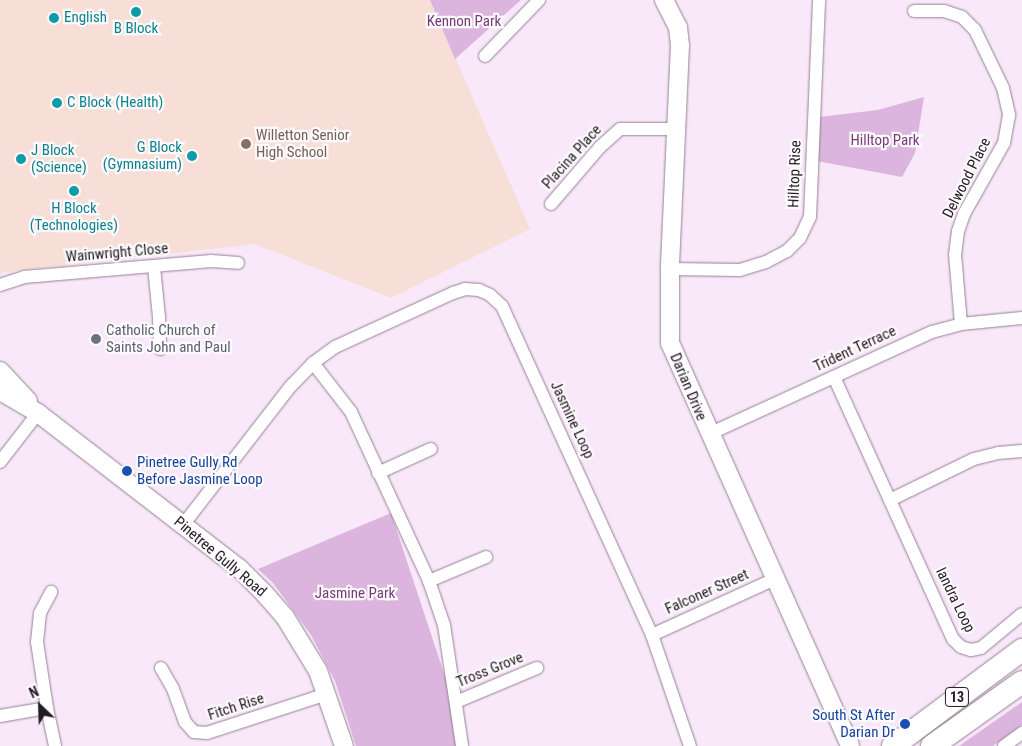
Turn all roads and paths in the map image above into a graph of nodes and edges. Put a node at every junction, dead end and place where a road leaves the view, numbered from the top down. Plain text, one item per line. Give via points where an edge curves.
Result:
1 (539, 0) edge
2 (664, 0) edge
3 (819, 0) edge
4 (914, 11) dead end
5 (485, 56) dead end
6 (676, 130) junction
7 (552, 204) dead end
8 (238, 263) dead end
9 (154, 267) junction
10 (670, 269) junction
11 (0, 285) edge
12 (1022, 318) edge
13 (961, 324) junction
14 (160, 349) dead end
15 (313, 363) junction
16 (0, 371) edge
17 (834, 377) junction
18 (0, 391) edge
19 (38, 413) junction
20 (709, 434) junction
21 (431, 450) dead end
22 (1022, 452) edge
23 (0, 462) edge
24 (378, 473) junction
25 (890, 500) junction
26 (183, 525) junction
27 (486, 557) dead end
28 (775, 579) junction
29 (429, 581) junction
30 (51, 592) dead end
31 (1022, 614) edge
32 (652, 635) junction
33 (1022, 650) edge
34 (161, 668) dead end
35 (537, 668) dead end
36 (1022, 682) edge
37 (327, 694) junction
38 (456, 702) junction
39 (47, 708) junction
40 (0, 716) edge
41 (1022, 733) edge
42 (55, 746) edge
43 (344, 746) edge
44 (462, 746) edge
45 (690, 746) edge
46 (850, 746) edge
47 (892, 746) edge
48 (932, 746) edge
49 (1004, 746) edge

1 - 5 street
2 - 6 street, Darian Drive via 678,27 680,45
3 - 10 street, Hilltop Rise via 810,217 800,238 787,251 740,270
4 - 13 street, Delwood Place via 944,11 962,18 975,30 1003,88 1009,115 1004,143 964,214 958,231 955,254
6 - 7 street, Placina Place via 620,130 594,154
6 - 10 street, Darian Drive
8 - 9 street, Wainwright Close via 211,261
9 - 11 street, Wainwright Close via 24,277
9 - 14 street
10 - 20 street, Darian Drive via 670,344
12 - 13 street, Trident Terrace
13 - 17 street, Trident Terrace via 932,332
15 - 24 street via 350,412
15 - 26 street, Jasmine Loop
15 - 32 street, Jasmine Loop via 335,347 453,293 472,289 490,295 502,306
16 - 19 street, Pinetree Gully Road
17 - 20 street, Trident Terrace
17 - 25 street, Iandra Loop
18 - 19 street, Pinetree Gully Road
19 - 23 street
19 - 26 street, Pinetree Gully Road
20 - 28 street, Darian Drive
21 - 24 street
22 - 25 street via 974,459
24 - 29 street
25 - 31 street, Iandra Loop via 953,639 961,648 981,648
26 - 37 street, Pinetree Gully Road via 240,569 275,604 307,650
27 - 29 street
28 - 32 street, Falconer Street
28 - 46 street, Darian Drive
29 - 38 street via 444,625
30 - 39 street via 40,613 37,642
32 - 45 street, Jasmine Loop
33 - 47 highway, 13
34 - 37 street, Fitch Rise via 185,722 194,732 207,733
35 - 38 street, Tross Grove
36 - 48 highway, 13
37 - 43 street, Pinetree Gully Road
38 - 44 street
39 - 40 street
39 - 42 street
41 - 49 street

